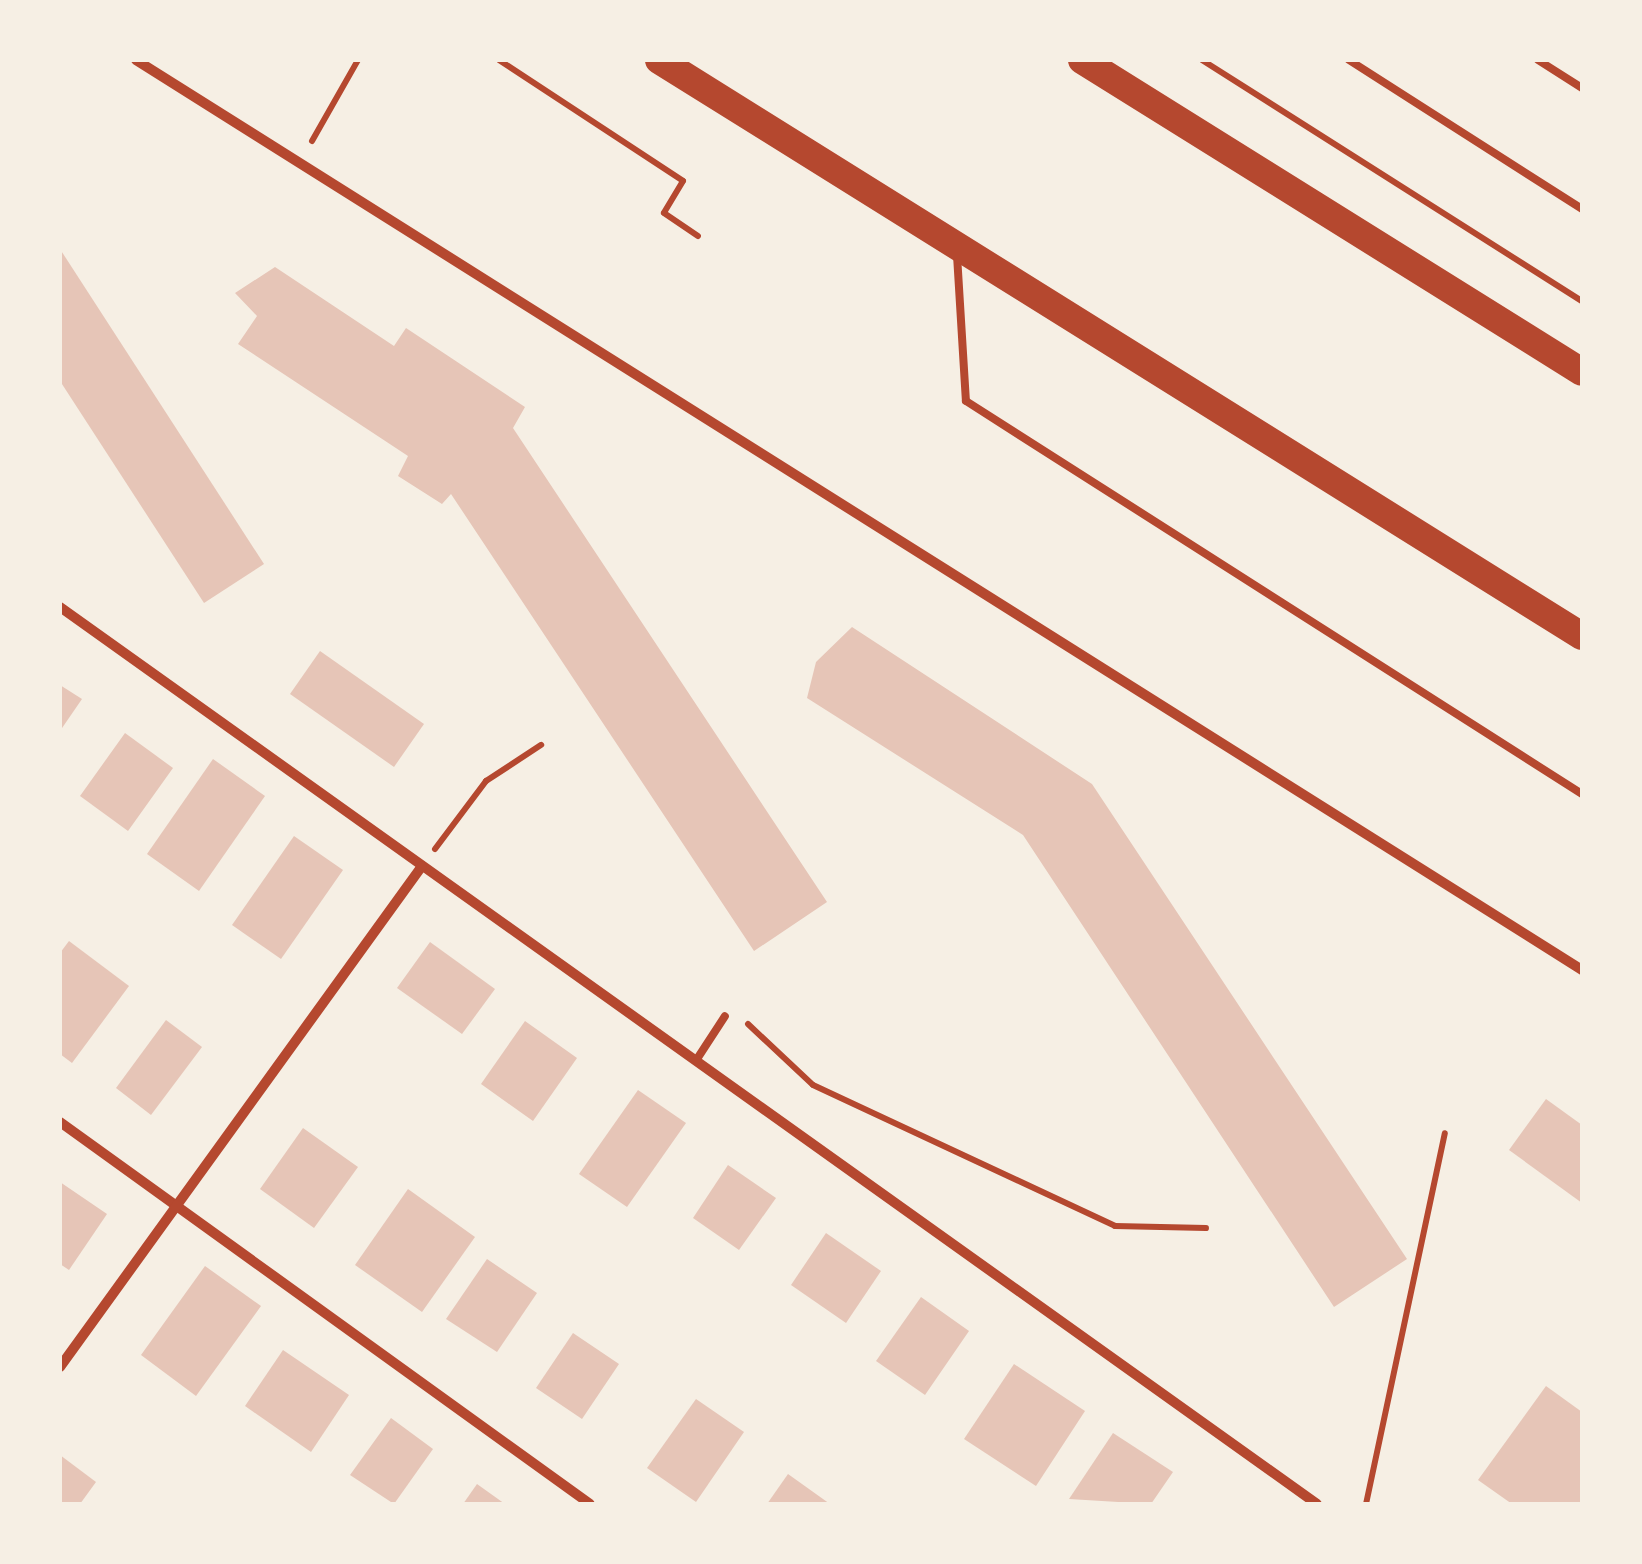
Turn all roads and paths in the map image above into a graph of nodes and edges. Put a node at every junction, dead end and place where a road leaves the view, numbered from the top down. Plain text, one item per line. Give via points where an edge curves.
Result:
1 (136, 60) edge
2 (358, 60) edge
3 (500, 60) edge
4 (660, 60) edge
5 (1082, 60) edge
6 (1202, 60) edge
7 (1349, 60) edge
8 (1538, 60) edge
9 (1582, 88) edge
10 (300, 163) junction
11 (1582, 209) edge
12 (698, 236) dead end
13 (957, 246) junction
14 (1582, 302) edge
15 (1582, 372) edge
16 (60, 607) edge
17 (1582, 636) edge
18 (541, 745) dead end
19 (1582, 794) edge
20 (422, 866) junction
21 (1582, 970) edge
22 (725, 1016) dead end
23 (743, 1020) dead end
24 (696, 1059) junction
25 (60, 1122) edge
26 (1445, 1133) dead end
27 (176, 1206) junction
28 (1206, 1228) dead end
29 (60, 1367) edge
30 (590, 1504) edge
31 (1317, 1504) edge
32 (1366, 1504) edge

1 - 10 street
2 - 10 path
3 - 12 path via 683,182 664,212
4 - 13 highway
5 - 15 highway
6 - 14 path
7 - 11 lane
8 - 9 lane
10 - 21 street
13 - 17 highway
13 - 19 lane via 966,401
16 - 20 street
18 - 20 path via 486,781
20 - 24 street
20 - 27 street
22 - 24 lane
23 - 28 path via 813,1085 1115,1226
24 - 31 street
25 - 27 street
26 - 32 path
27 - 29 street
27 - 30 street

